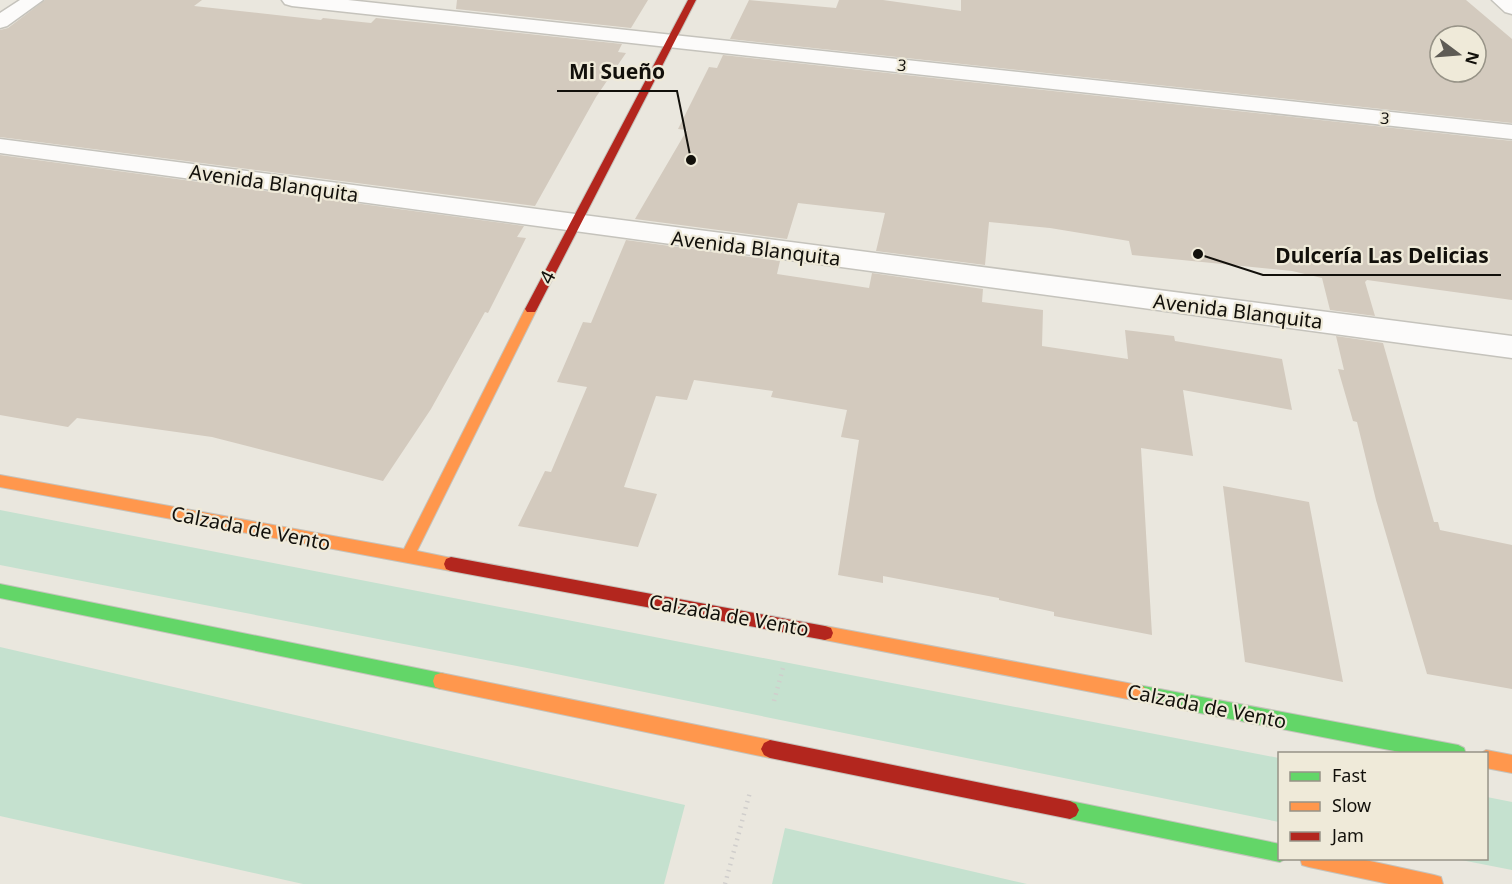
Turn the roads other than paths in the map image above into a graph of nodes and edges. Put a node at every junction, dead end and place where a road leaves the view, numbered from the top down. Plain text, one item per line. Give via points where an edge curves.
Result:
1 (33, 0) edge
2 (292, 0) edge
3 (692, 0) edge
4 (1502, 0) edge
5 (1512, 8) edge
6 (0, 22) edge
7 (671, 40) junction
8 (1512, 132) edge
9 (0, 146) edge
10 (574, 224) junction
11 (1512, 347) edge
12 (0, 481) edge
13 (407, 557) junction
14 (0, 591) edge
15 (1453, 752) edge
16 (1488, 759) edge
17 (1512, 764) edge
18 (1278, 853) edge
19 (1319, 860) edge
20 (1434, 884) edge

1 - 6 street
2 - 7 street, 3
3 - 7 main road, 4
4 - 5 street
7 - 8 street, 3
7 - 10 main road, 4
9 - 10 street, Avenida Blanquita
10 - 11 street, Avenida Blanquita
10 - 13 main road, 4
12 - 13 main road, Calzada de Vento
13 - 15 main road, Calzada de Vento
14 - 18 main road
16 - 17 main road
19 - 20 main road

